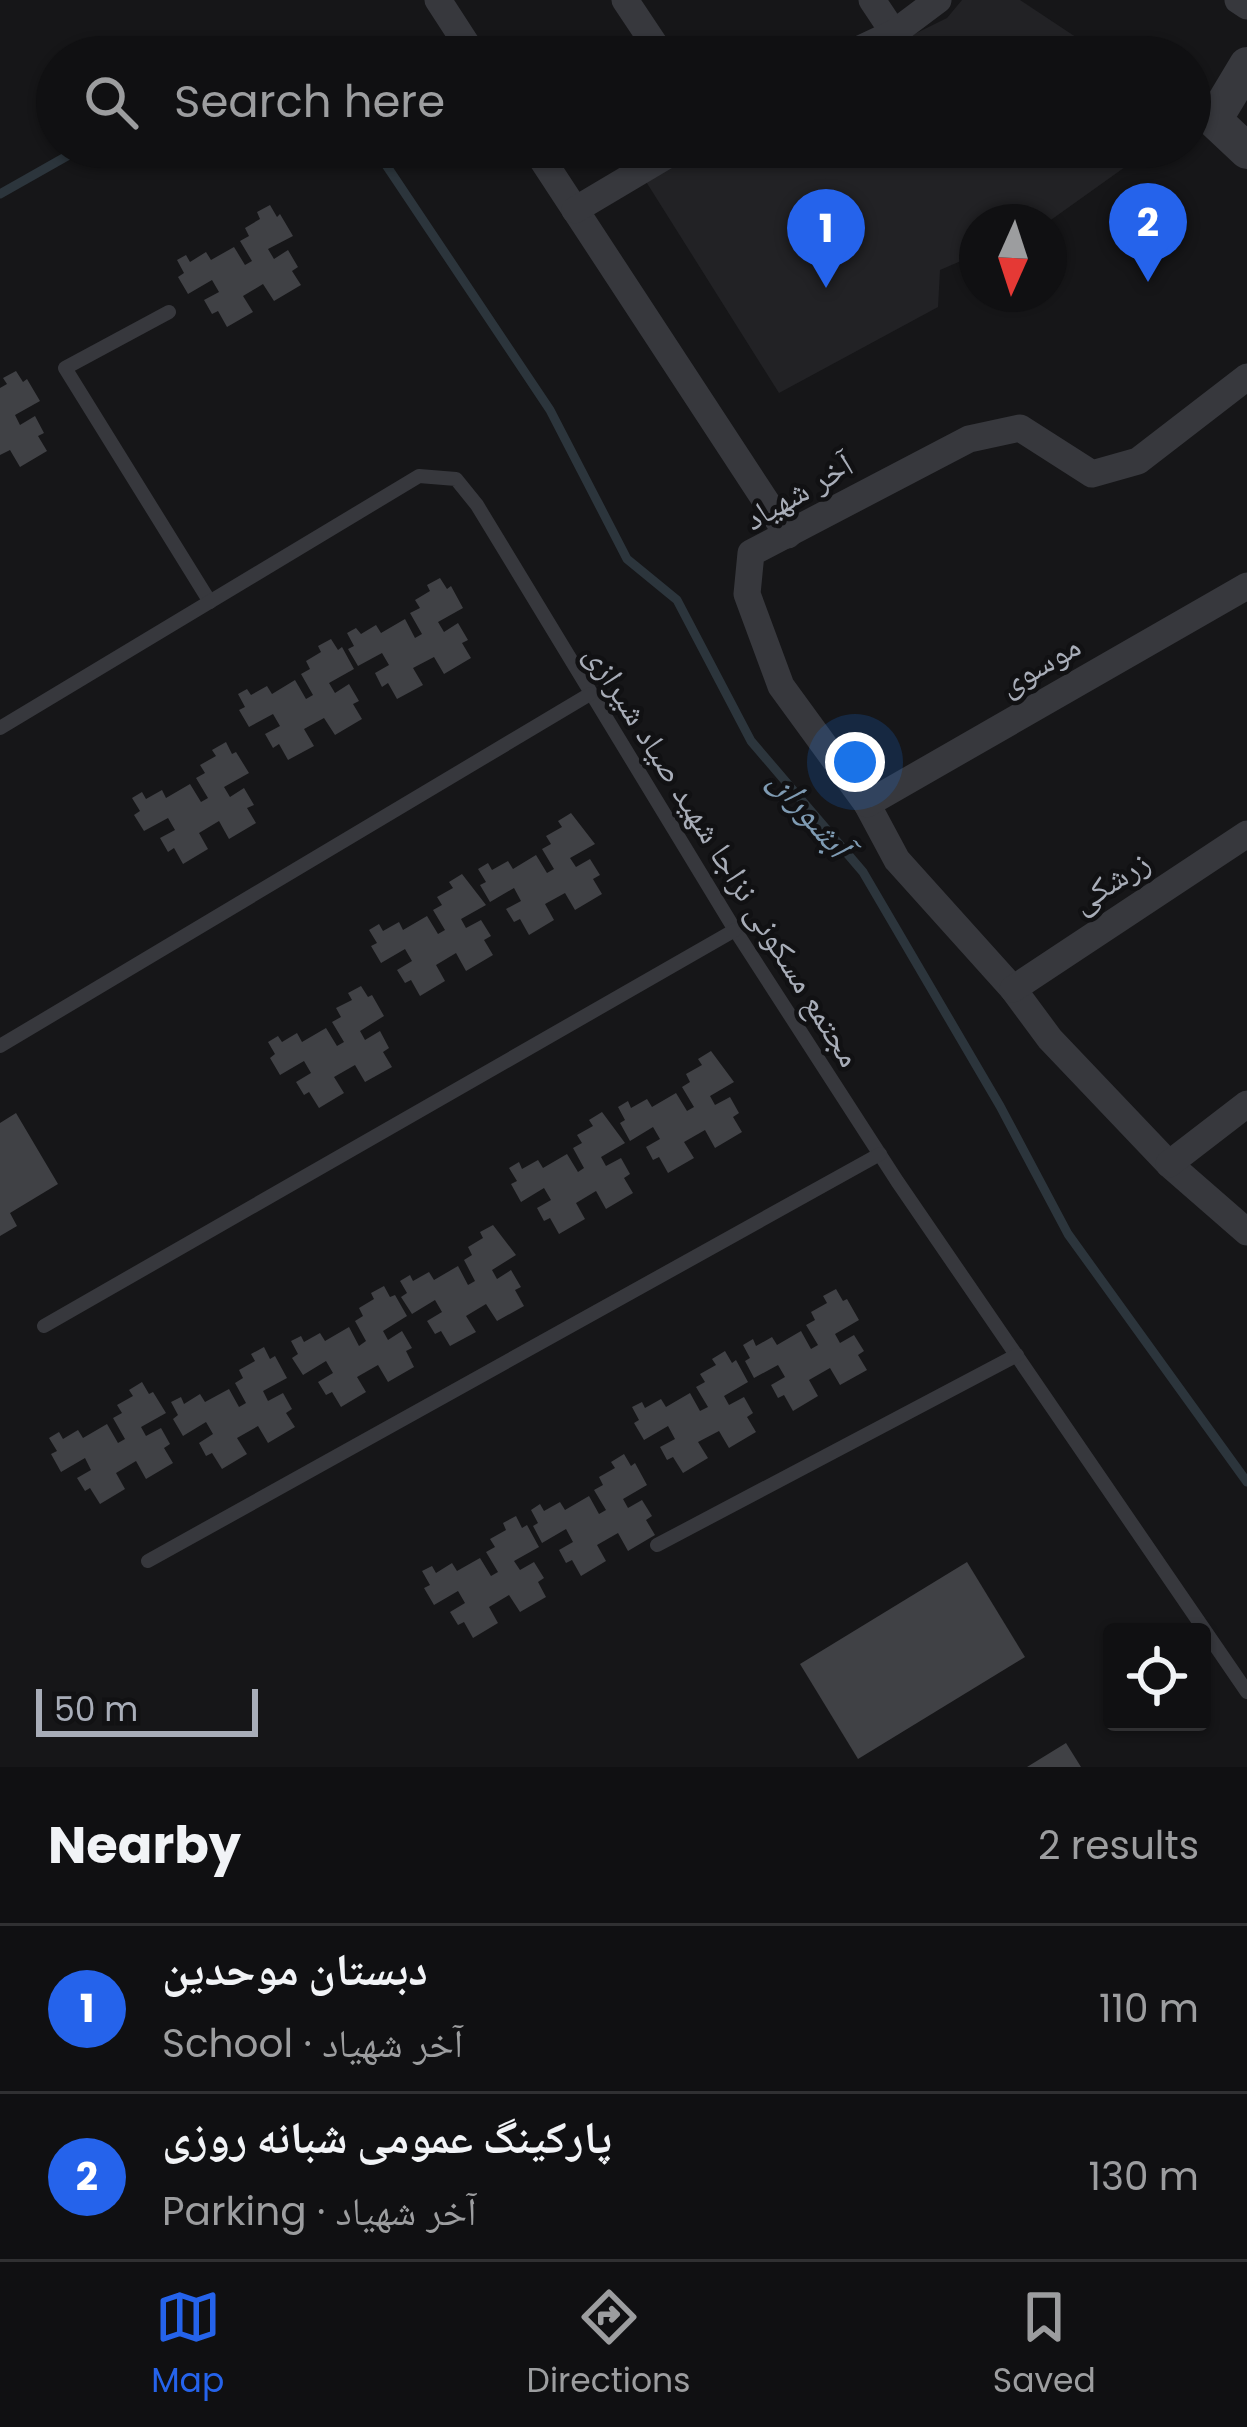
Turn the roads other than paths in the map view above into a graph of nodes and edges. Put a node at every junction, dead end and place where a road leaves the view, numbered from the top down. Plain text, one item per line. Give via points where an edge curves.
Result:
1 (438, 0) edge
2 (625, 0) edge
3 (872, 0) edge
4 (938, 0) edge
5 (1238, 0) edge
6 (1247, 6) edge
7 (894, 33) junction
8 (462, 36) edge
9 (649, 36) edge
10 (888, 36) edge
11 (1247, 65) edge
12 (1247, 151) edge
13 (548, 168) edge
14 (645, 168) edge
15 (575, 210) junction
16 (169, 312) dead end
17 (1247, 377) edge
18 (788, 535) junction
19 (1247, 586) edge
20 (210, 602) junction
21 (590, 694) junction
22 (0, 728) edge
23 (867, 804) junction
24 (1247, 834) edge
25 (735, 930) junction
26 (1013, 988) junction
27 (0, 1046) edge
28 (1247, 1105) edge
29 (880, 1154) junction
30 (1168, 1164) junction
31 (1247, 1232) edge
32 (44, 1326) dead end
33 (1017, 1355) junction
34 (657, 1546) dead end
35 (148, 1562) dead end
36 (1247, 1692) edge

1 - 8 street
2 - 9 street
3 - 7 street
4 - 7 street
5 - 6 street
7 - 10 street
11 - 12 street via 1214,120
13 - 15 street
14 - 15 street
15 - 18 street
16 - 20 lane via 65,368
17 - 18 street, آخر شهیاد via 1138,461 1093,474 1020,428 969,439
18 - 23 street, آخر شهیاد via 751,553 747,594 781,686
19 - 23 street, موسوی
20 - 21 lane, مجتمع مسکونی نزاجا شهید صیاد شیرازی via 419,476 456,479
20 - 22 lane, مجتمع مسکونی نزاجا شهید صیاد شیرازی
21 - 25 lane, مجتمع مسکونی نزاجا شهید صیاد شیرازی
21 - 27 lane
23 - 26 street, آخر شهیاد via 897,860
24 - 26 street, زرشکی
25 - 29 lane, مجتمع مسکونی نزاجا شهید صیاد شیرازی
25 - 32 lane
26 - 30 street, آخر شهیاد
28 - 30 street
29 - 33 lane, مجتمع مسکونی نزاجا شهید صیاد شیرازی
29 - 35 lane
30 - 31 street, آخر شهیاد
33 - 34 lane
33 - 36 lane, مجتمع مسکونی نزاجا شهید صیاد شیرازی

